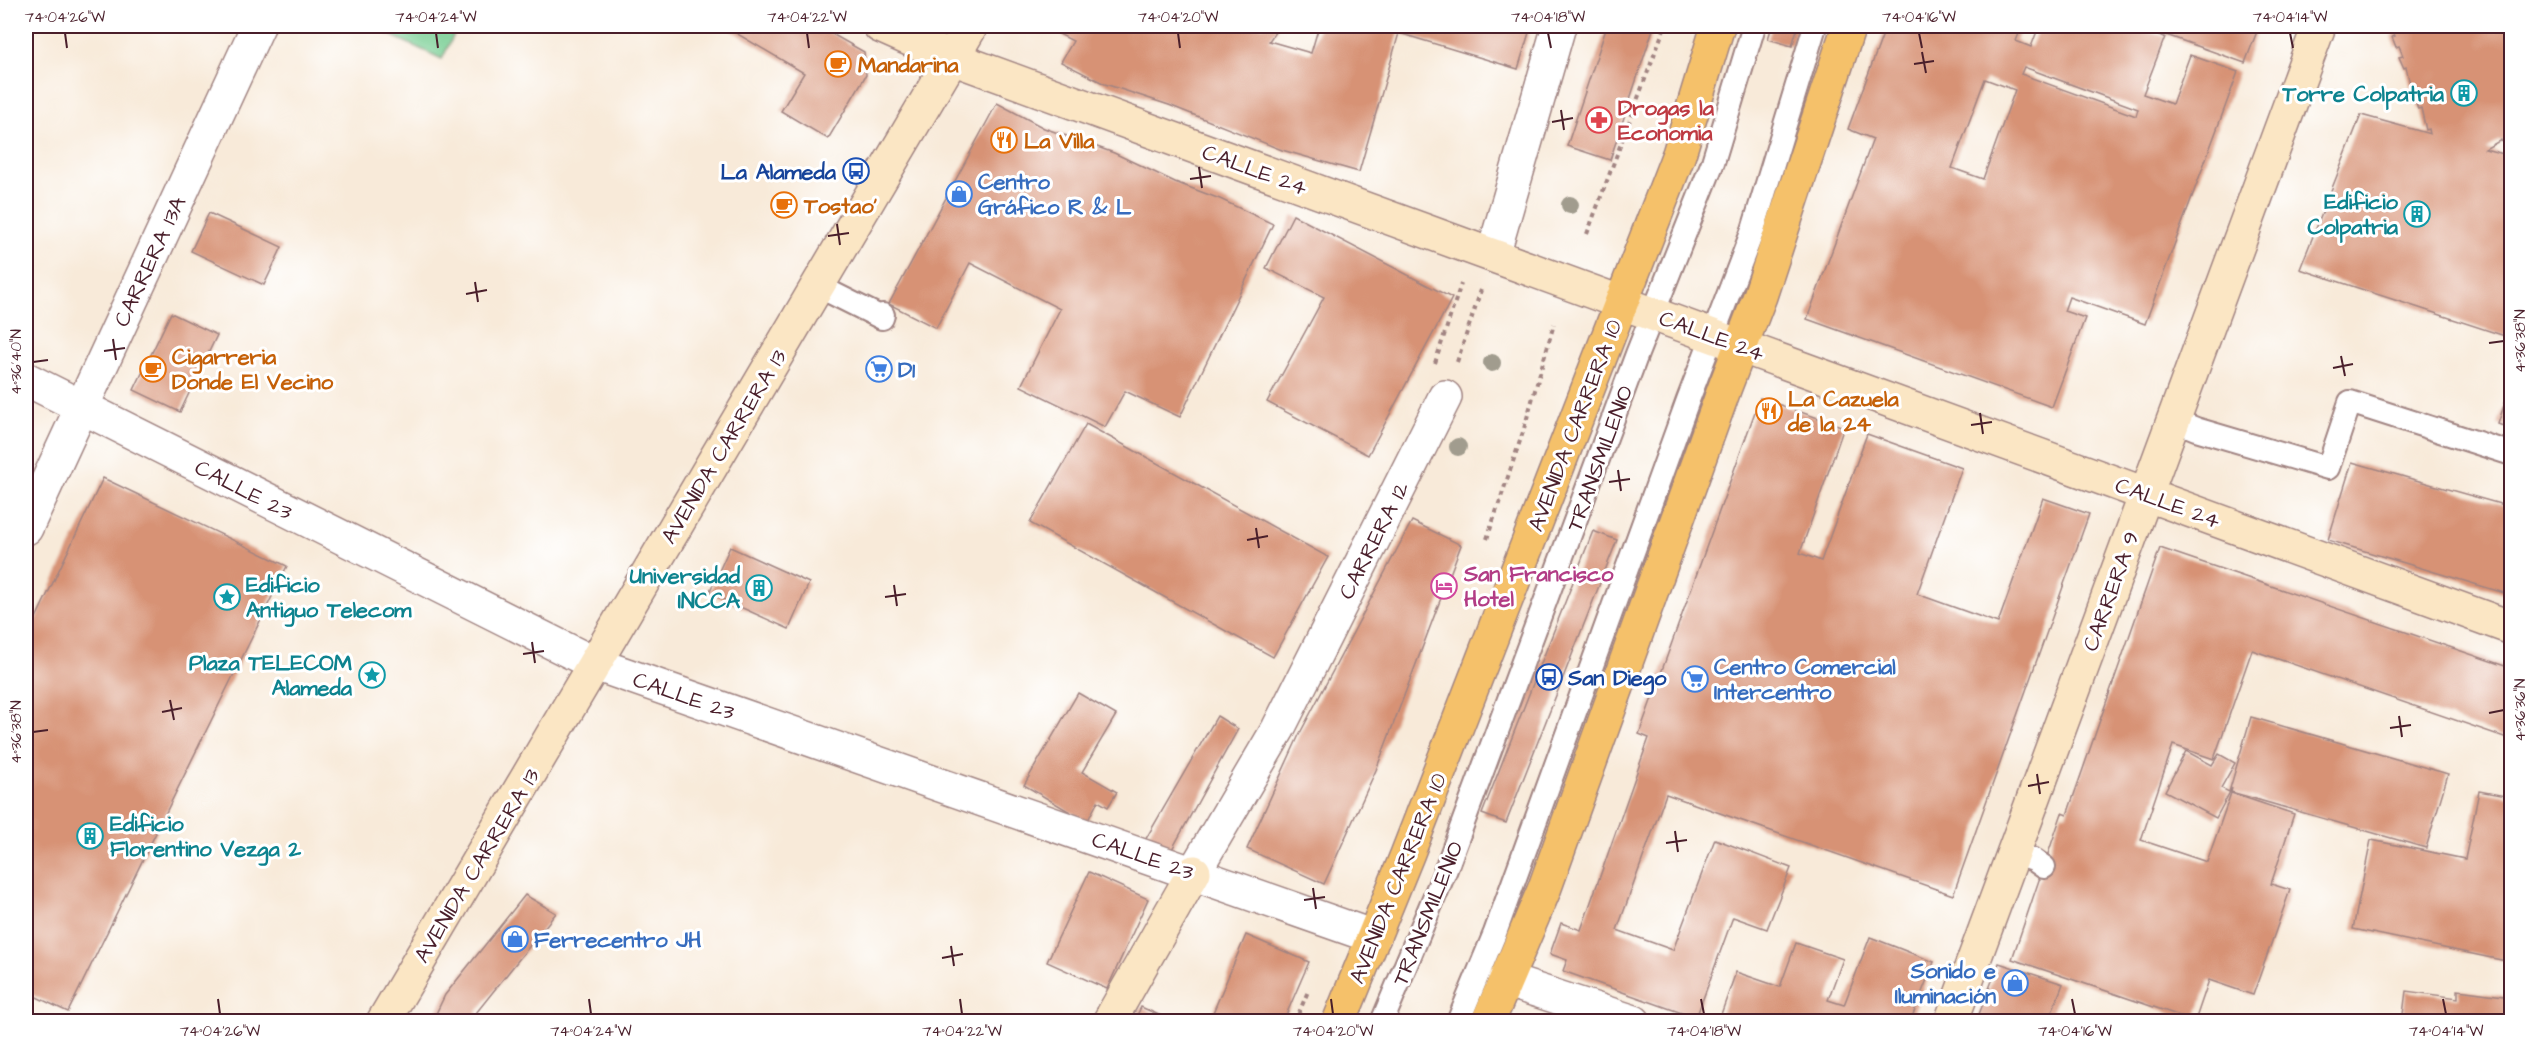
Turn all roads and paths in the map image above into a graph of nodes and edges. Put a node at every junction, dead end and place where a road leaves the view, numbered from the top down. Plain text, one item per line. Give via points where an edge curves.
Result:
1 (258, 26) edge
2 (880, 26) edge
3 (971, 26) edge
4 (1559, 26) edge
5 (1665, 26) edge
6 (1718, 26) edge
7 (1754, 26) edge
8 (1815, 26) edge
9 (1849, 26) edge
10 (2319, 26) edge
11 (952, 58) junction
12 (1587, 234) dead end
13 (1492, 255) junction
14 (818, 286) junction
15 (1622, 302) junction
16 (1653, 313) junction
17 (883, 315) dead end
18 (1554, 324) dead end
19 (1727, 341) junction
20 (26, 380) edge
21 (1445, 397) joint
22 (81, 407) junction
23 (2174, 420) junction
24 (2511, 454) edge
25 (2146, 494) junction
26 (26, 528) edge
27 (1485, 544) dead end
28 (2511, 628) edge
29 (595, 664) junction
30 (2013, 853) junction
31 (2044, 867) dead end
32 (1194, 872) junction
33 (1374, 936) junction
34 (1505, 980) junction
35 (383, 1022) edge
36 (1109, 1022) edge
37 (1339, 1022) edge
38 (1382, 1022) edge
39 (1458, 1022) edge
40 (1488, 1022) edge
41 (1634, 1022) edge
42 (1951, 1022) edge

1 - 22 street, CARRERA 13A
2 - 11 street, CALLE 24
3 - 11 street, AVENIDA CARRERA 13
4 - 13 street
5 - 12 path
6 - 15 main road, AVENIDA CARRERA 10 via 1679,154
7 - 16 lane, TRANSMILENIO via 1713,162
8 - 19 lane via 1753,230
9 - 19 main road via 1760,296
10 - 23 street, CARRERA 9
11 - 13 street, CALLE 24
11 - 14 street, AVENIDA CARRERA 13
13 - 15 street, CALLE 24
13 - 21 path
14 - 17 lane via 882,318
14 - 29 street, AVENIDA CARRERA 13
15 - 16 street, CALLE 24
15 - 33 main road, AVENIDA CARRERA 10
16 - 19 street, CALLE 24
16 - 38 lane, TRANSMILENIO via 1446,869
18 - 27 path
19 - 25 street, CALLE 24
19 - 34 main road via 1544,890
19 - 39 lane
20 - 22 street, CALLE 23
21 - 32 street, CARRERA 12 via 1278,729
22 - 26 street, CARRERA 13A
22 - 29 street, CALLE 23
23 - 24 lane via 2328,468 2350,402
23 - 25 street, CARRERA 9
25 - 28 street, CALLE 24
25 - 30 street, CARRERA 9
29 - 32 street, CALLE 23
29 - 35 street, AVENIDA CARRERA 13
30 - 31 lane
30 - 42 street, CARRERA 9
32 - 33 street, CALLE 23
32 - 36 street, CARRERA 12
33 - 37 main road, AVENIDA CARRERA 10
34 - 40 main road
34 - 41 street

